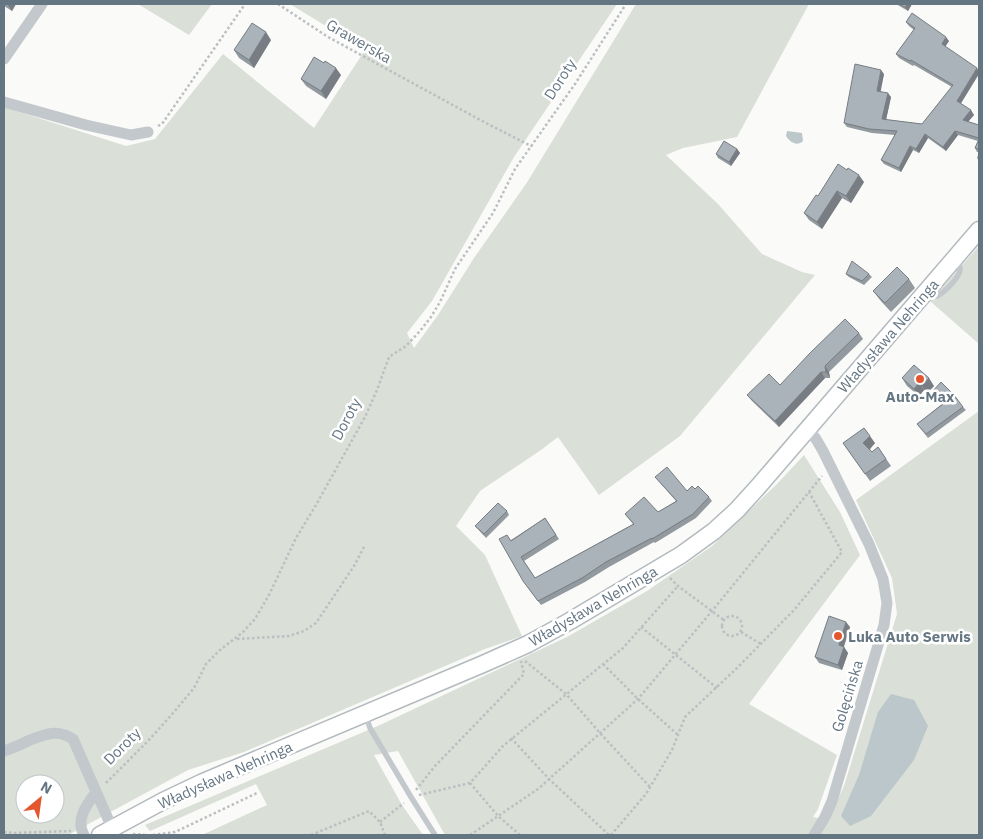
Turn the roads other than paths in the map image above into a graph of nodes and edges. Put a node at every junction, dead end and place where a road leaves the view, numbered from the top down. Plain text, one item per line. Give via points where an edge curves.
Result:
1 (42, 4) edge
2 (4, 59) edge
3 (4, 102) edge
4 (148, 132) road end
5 (979, 230) edge
6 (808, 429) junction
7 (365, 714) junction
8 (4, 751) edge
9 (96, 792) junction
10 (106, 832) edge
11 (83, 834) edge
12 (435, 835) edge
13 (814, 835) edge

1 - 2 street
3 - 4 street via 132,135
5 - 6 street, Władysława Nehringa
6 - 7 street, Władysława Nehringa via 732,514 710,535 681,555 528,644
6 - 13 street, Golęcińska via 820,445 869,544 883,579 887,603 884,624 832,801
7 - 10 street, Władysława Nehringa via 190,788
7 - 12 lane via 370,728
8 - 9 street via 46,734 62,733 73,739
9 - 10 street
9 - 11 street via 81,821

